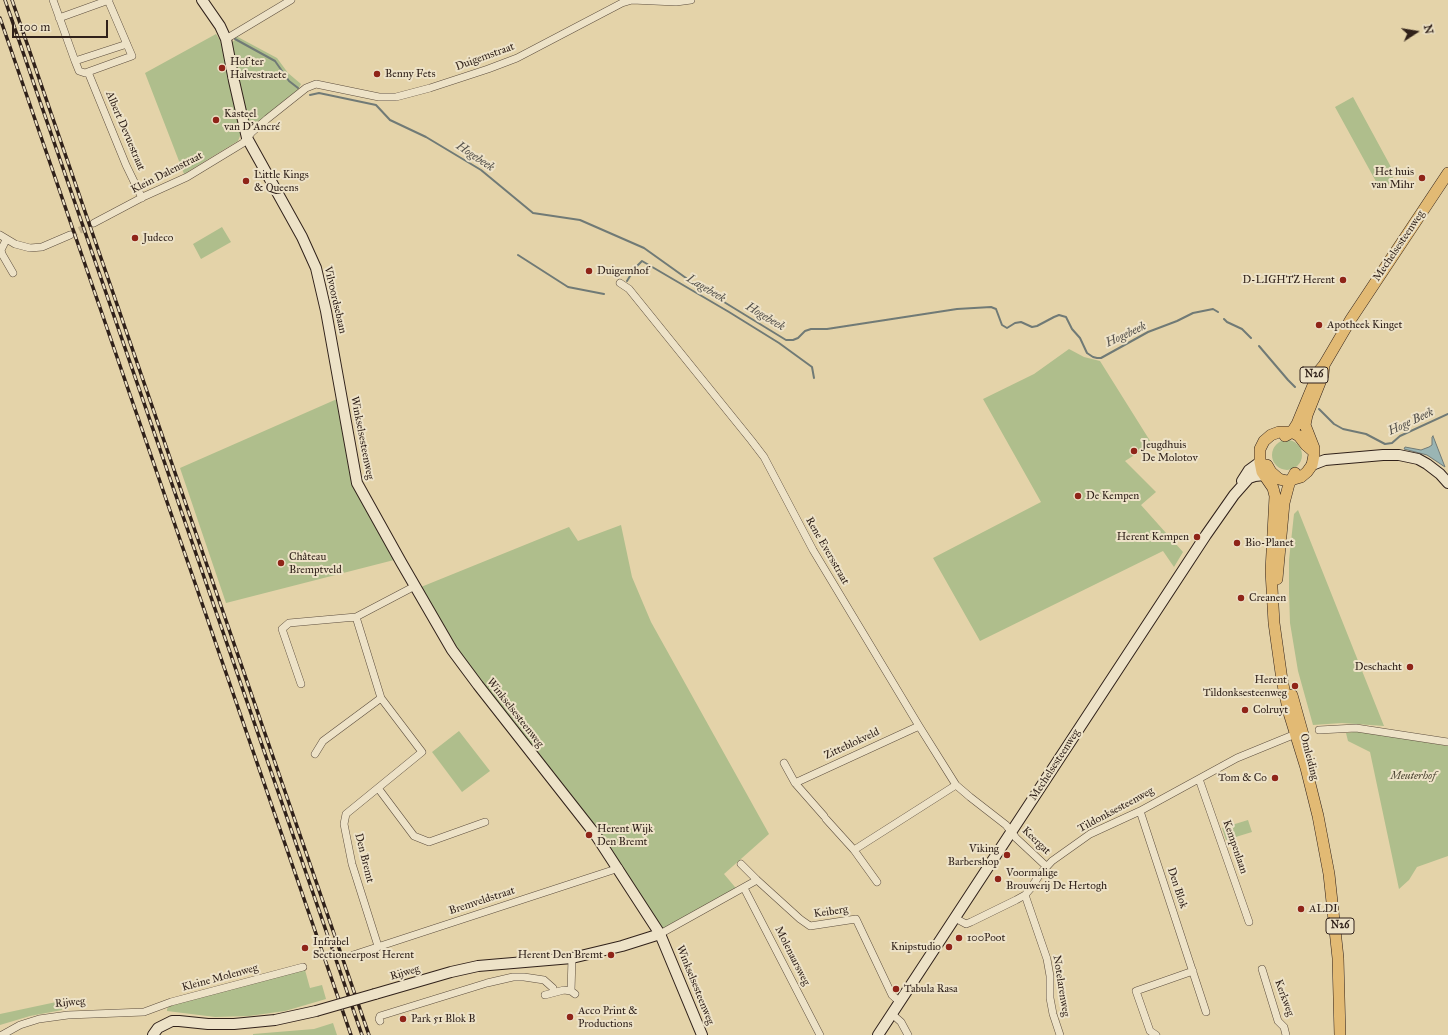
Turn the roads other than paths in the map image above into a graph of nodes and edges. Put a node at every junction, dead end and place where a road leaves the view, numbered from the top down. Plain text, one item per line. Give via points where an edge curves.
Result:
1 (53, 0) edge
2 (109, 0) edge
3 (202, 0) edge
4 (291, 0) edge
5 (691, 0) edge
6 (59, 18) junction
7 (226, 40) junction
8 (127, 44) junction
9 (75, 61) junction
10 (88, 72) junction
11 (247, 138) junction
12 (1448, 173) edge
13 (142, 198) junction
14 (94, 223) tunnel mouth
15 (0, 235) edge
16 (70, 235) tunnel mouth
17 (6, 240) junction
18 (13, 273) dead end
19 (620, 283) dead end
20 (1351, 319) junction
21 (1324, 365) junction
22 (340, 392) joint
23 (1279, 432) junction
24 (1292, 432) junction
25 (1310, 448) junction
26 (1359, 456) junction
27 (1260, 462) junction
28 (1312, 465) junction
29 (1268, 474) junction
30 (1295, 477) junction
31 (1448, 483) edge
32 (1234, 496) junction
33 (415, 586) junction
34 (356, 617) junction
35 (301, 684) dead end
36 (381, 698) junction
37 (919, 726) junction
38 (1319, 730) dead end
39 (1299, 732) junction
40 (1448, 742) edge
41 (315, 754) dead end
42 (784, 763) dead end
43 (1199, 779) junction
44 (795, 783) junction
45 (956, 785) junction
46 (378, 788) junction
47 (1140, 811) junction
48 (486, 822) dead end
49 (1011, 832) junction
50 (854, 850) junction
51 (741, 864) dead end
52 (1046, 866) junction
53 (619, 868) junction
54 (756, 880) junction
55 (877, 882) dead end
56 (744, 888) junction
57 (1025, 895) junction
58 (955, 918) junction
59 (1249, 922) dead end
60 (660, 934) junction
61 (378, 946) junction
62 (353, 955) dead end
63 (572, 958) junction
64 (303, 968) dead end
65 (1262, 969) dead end
66 (1193, 972) junction
67 (554, 992) junction
68 (545, 995) dead end
69 (900, 1002) junction
70 (144, 1012) joint
71 (1206, 1012) dead end
72 (892, 1014) junction
73 (380, 1021) dead end
74 (156, 1031) edge
75 (2, 1035) edge
76 (702, 1035) edge
77 (820, 1035) edge
78 (878, 1035) edge
79 (908, 1035) edge
80 (1060, 1035) edge
81 (1156, 1035) edge
82 (1286, 1035) edge
83 (1340, 1035) edge
84 (1345, 1035) edge

1 - 6 street, Albert Devuestraat
2 - 6 street
2 - 8 street
3 - 7 street, Vilvoordsebaan via 220,26
4 - 7 street
5 - 11 street, Duigemstraat via 632,0 622,3 517,58 482,72 396,97 379,97 316,84 306,88
6 - 9 street, Albert Devuestraat
7 - 11 street, Vilvoordsebaan
8 - 9 street
8 - 10 street via 132,56
9 - 10 street, Albert Devuestraat via 79,71
10 - 13 street, Albert Devuestraat
11 - 13 street, Klein Dalenstraat via 187,177
11 - 22 street, Vilvoordsebaan via 302,237 316,268 325,303
12 - 20 main road, Mechelsesteenweg / N26
13 - 14 street, Klein Dalenstraat
15 - 17 street
16 - 17 street via 42,247 22,247
17 - 18 street via 0,250
19 - 37 street, Rene Eversstraat via 629,289 764,457 813,550
20 - 21 main road, Mechelsesteenweg / N26
20 - 23 main road, Mechelsesteenweg / N26 via 1338,330 1293,422
21 - 24 main road, Mechelsesteenweg / N26
21 - 25 main road, Mechelsesteenweg / N26 via 1323,375 1305,425
22 - 33 street, Winkselsesteenweg via 357,483
23 - 24 main road
23 - 27 main road, N26 via 1264,441 1260,450
24 - 25 main road via 1300,436
24 - 29 main road, N26 via 1274,440 1268,448
25 - 26 street via 1325,455
25 - 28 main road, N26
25 - 30 main road, N26 via 1306,461
26 - 28 street via 1321,461
26 - 31 street via 1392,454 1418,459 1434,469
27 - 29 main road, N26
27 - 32 street, Mechelsesteenweg via 1248,470
28 - 30 main road, N26 via 1307,472
29 - 30 main road via 1282,480
29 - 32 street, Mechelsesteenweg via 1251,477
29 - 39 main road, Omleiding / N26 via 1277,483 1278,493 1273,523 1271,564 1274,623 1289,713
30 - 39 main road, Omleiding / N26 via 1286,491 1281,526 1277,600 1279,631
32 - 49 street, Mechelsesteenweg
33 - 34 street
33 - 53 street, Winkselsesteenweg via 452,650
34 - 35 street via 289,623 282,629
34 - 36 street, Den Bremt
36 - 41 street via 323,741
36 - 46 street, Den Bremt via 422,752
37 - 44 street, Zitteblokveld
37 - 45 street, Rene Eversstraat
38 - 40 street via 1356,728
39 - 43 street, Tildonksesteenweg via 1253,751
39 - 83 main road, Omleiding / N26 via 1329,874 1338,958
39 - 84 main road, Omleiding / N26 via 1314,778 1330,852 1344,975
42 - 44 street
43 - 47 street, Tildonksesteenweg
43 - 59 street, Kempenlaan
44 - 50 street
45 - 49 street, Rene Eversstraat via 1006,825
45 - 50 street
46 - 48 street via 414,836 429,842
46 - 61 street, Den Bremt via 346,814 344,824 352,864
47 - 52 street, Tildonksesteenweg via 1090,834
47 - 66 street, Den Blok
49 - 52 street, Keergat
49 - 58 street, Mechelsesteenweg
50 - 55 street
51 - 54 street, Keiberg
52 - 57 street, Tildonksesteenweg
53 - 60 street, Winkselsesteenweg
53 - 61 street, Bremveldstraat
54 - 56 street
54 - 69 street, Keiberg via 810,926 856,919 892,995
56 - 60 street
56 - 77 street, Molenaarsweg
57 - 58 street, Tildonksesteenweg via 966,924
57 - 80 street, Notelarenweg via 1047,959 1051,1006
58 - 69 street, Mechelsesteenweg
60 - 63 street, Rijweg
60 - 76 street, Winkselsesteenweg
61 - 62 street, Bremveldstraat
63 - 67 street via 573,993 564,990
63 - 74 street, Rijweg, bridge via 478,966 275,1020 234,1024 176,1020 167,1022
64 - 70 street, Kleine Molenweg via 171,1002
65 - 82 street, Kerkweg via 1278,1021 1284,1027
66 - 71 street, Den Blok
66 - 81 street via 1136,990 1150,1031
67 - 68 street
67 - 73 street via 544,980 513,977 380,1016
69 - 72 street, Mechelsesteenweg
70 - 75 street, Rijweg via 68,1015 39,1019 20,1025
72 - 78 street, Mechelsesteenweg
72 - 79 street via 901,1022

